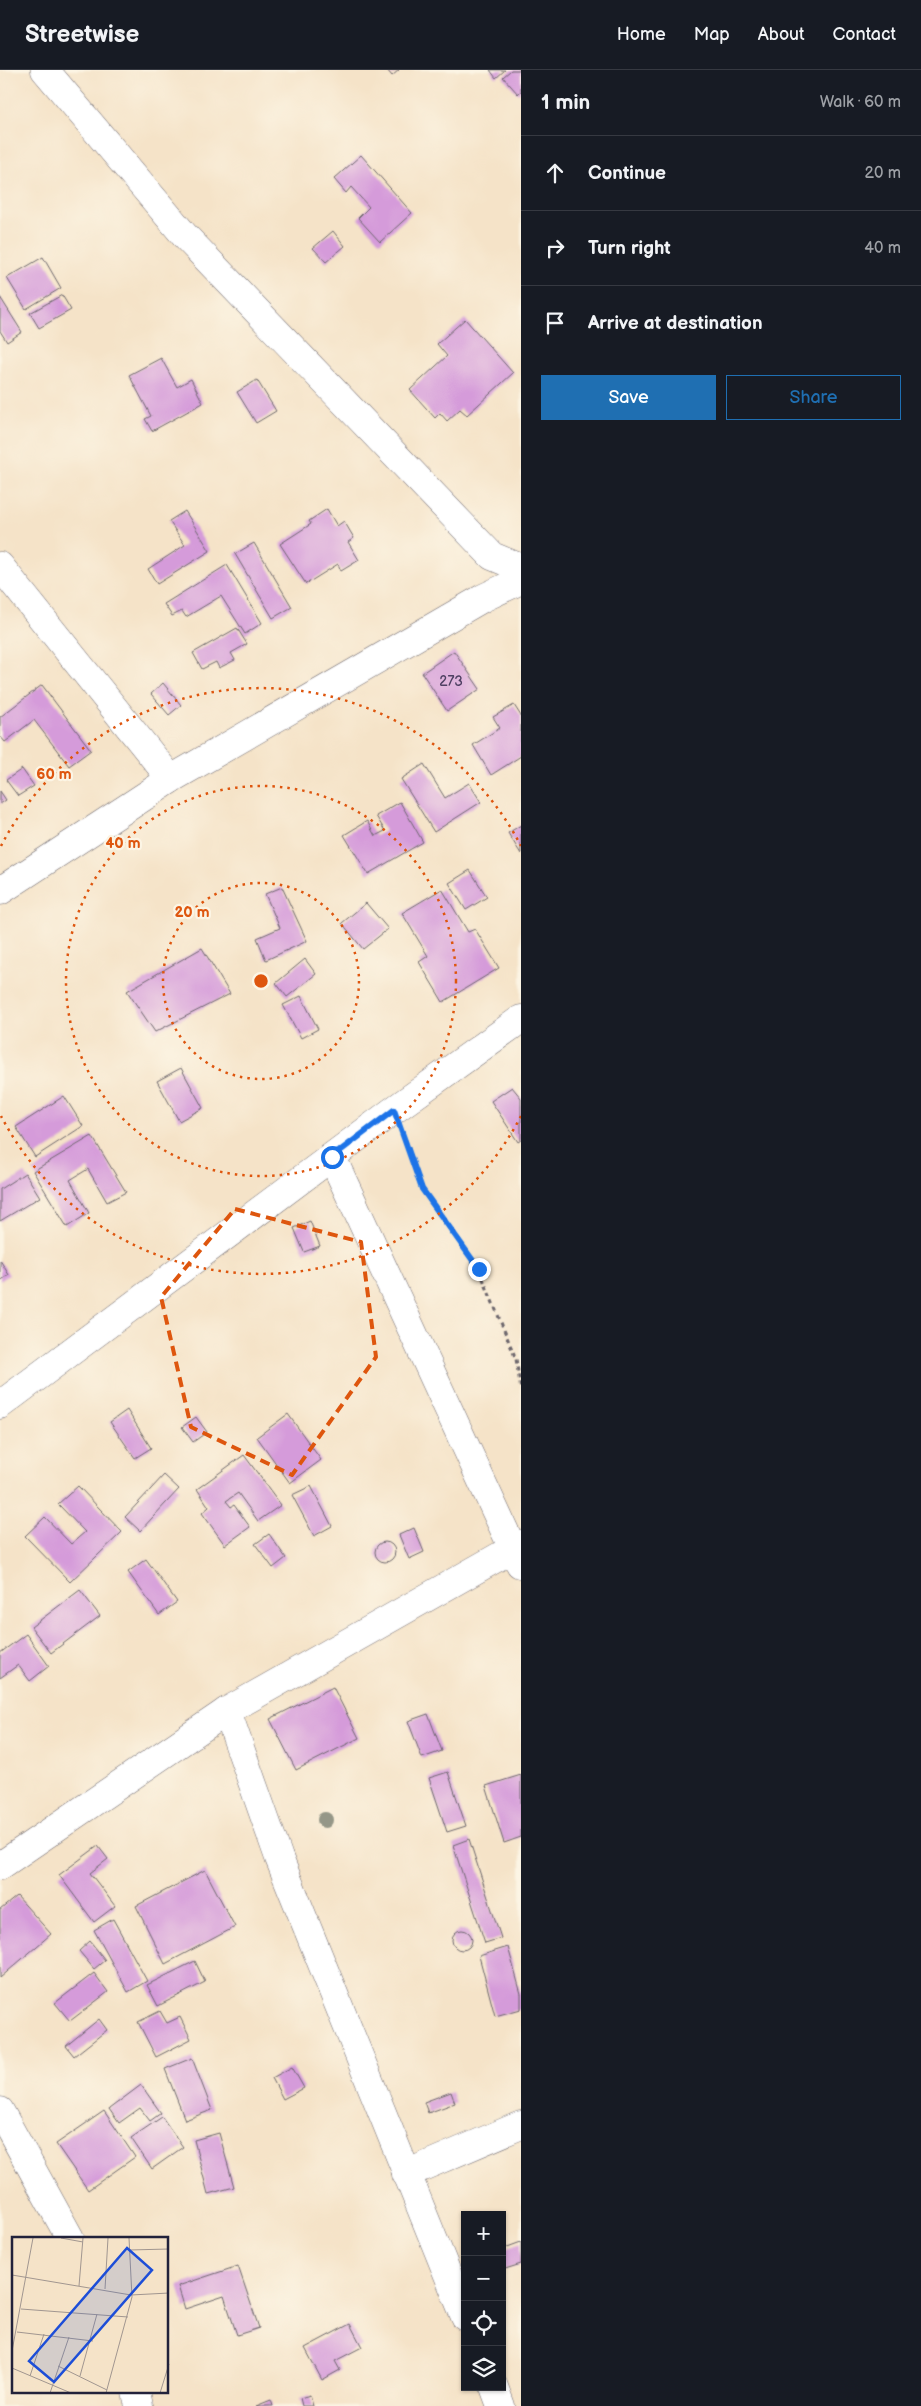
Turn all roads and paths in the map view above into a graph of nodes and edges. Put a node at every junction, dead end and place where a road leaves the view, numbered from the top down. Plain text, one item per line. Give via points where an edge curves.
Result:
1 (48, 71) edge
2 (0, 566) edge
3 (521, 568) edge
4 (521, 580) edge
5 (171, 779) junction
6 (0, 891) edge
7 (521, 1019) edge
8 (394, 1110) junction
9 (332, 1157) junction
10 (521, 1390) edge
11 (0, 1404) edge
12 (518, 1553) edge
13 (227, 1712) junction
14 (0, 1866) edge
15 (0, 2111) edge
16 (521, 2125) edge
17 (406, 2174) junction
18 (69, 2237) edge
19 (461, 2307) edge
20 (495, 2391) edge
21 (501, 2406) edge

1 - 3 street via 192,243 492,556
2 - 5 street
4 - 5 street via 483,598
5 - 6 street
7 - 8 street
8 - 9 street
8 - 10 path via 422,1189 479,1269 516,1359
9 - 11 street
9 - 12 street
12 - 13 street
13 - 14 street
13 - 17 street via 279,1858
15 - 18 street
16 - 17 street
17 - 19 street
20 - 21 street

